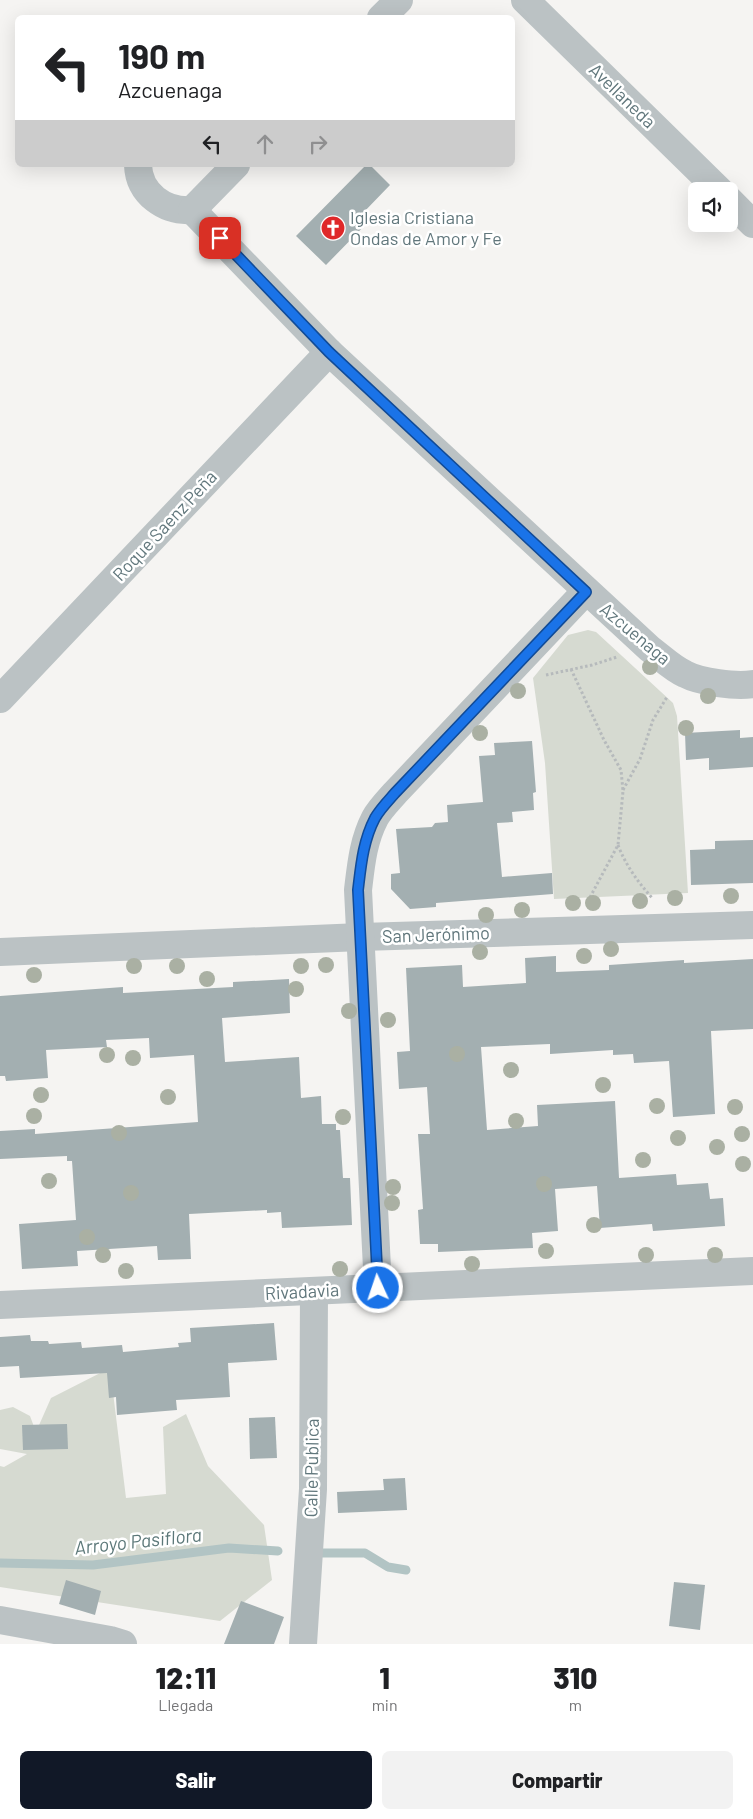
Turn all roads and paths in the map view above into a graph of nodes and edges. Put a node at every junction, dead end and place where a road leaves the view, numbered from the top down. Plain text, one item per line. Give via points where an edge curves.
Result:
1 (399, 0) edge
2 (525, 0) edge
3 (384, 15) edge
4 (138, 167) edge
5 (232, 167) edge
6 (711, 182) edge
7 (738, 209) edge
8 (192, 210) junction
9 (753, 224) edge
10 (329, 352) junction
11 (586, 592) junction
12 (650, 649) junction
13 (571, 669) junction
14 (685, 674) junction
15 (541, 676) dead end
16 (753, 684) edge
17 (0, 700) edge
18 (623, 791) junction
19 (618, 845) junction
20 (753, 925) edge
21 (678, 927) junction
22 (572, 931) junction
23 (361, 937) junction
24 (0, 952) edge
25 (753, 1271) edge
26 (378, 1288) junction
27 (314, 1292) junction
28 (0, 1305) edge
29 (0, 1620) edge
30 (122, 1644) edge
31 (303, 1644) edge

1 - 3 street
2 - 6 street, Avellaneda
4 - 8 street via 145,188 156,201 181,211
5 - 8 street
7 - 9 street
8 - 10 street, Azcuenaga
10 - 11 street, Azcuenaga
10 - 17 street, Roque Saenz Peña
11 - 12 street, Azcuenaga
11 - 23 street via 376,816 361,862 358,890
12 - 13 path
12 - 14 street, Azcuenaga
13 - 15 path
13 - 18 path via 621,770
14 - 16 street, Azcuenaga via 720,683
14 - 18 path via 672,688 653,720 640,760
18 - 19 path
19 - 21 path via 625,863 641,886
19 - 22 path
20 - 21 street, San Jerónimo
21 - 22 street, San Jerónimo
22 - 23 street, San Jerónimo
23 - 24 street, San Jerónimo
23 - 26 street
25 - 26 street, Rivadavia
26 - 27 street, Rivadavia
27 - 28 street, Rivadavia
27 - 31 street, Calle Publica via 313,1489
29 - 30 street

